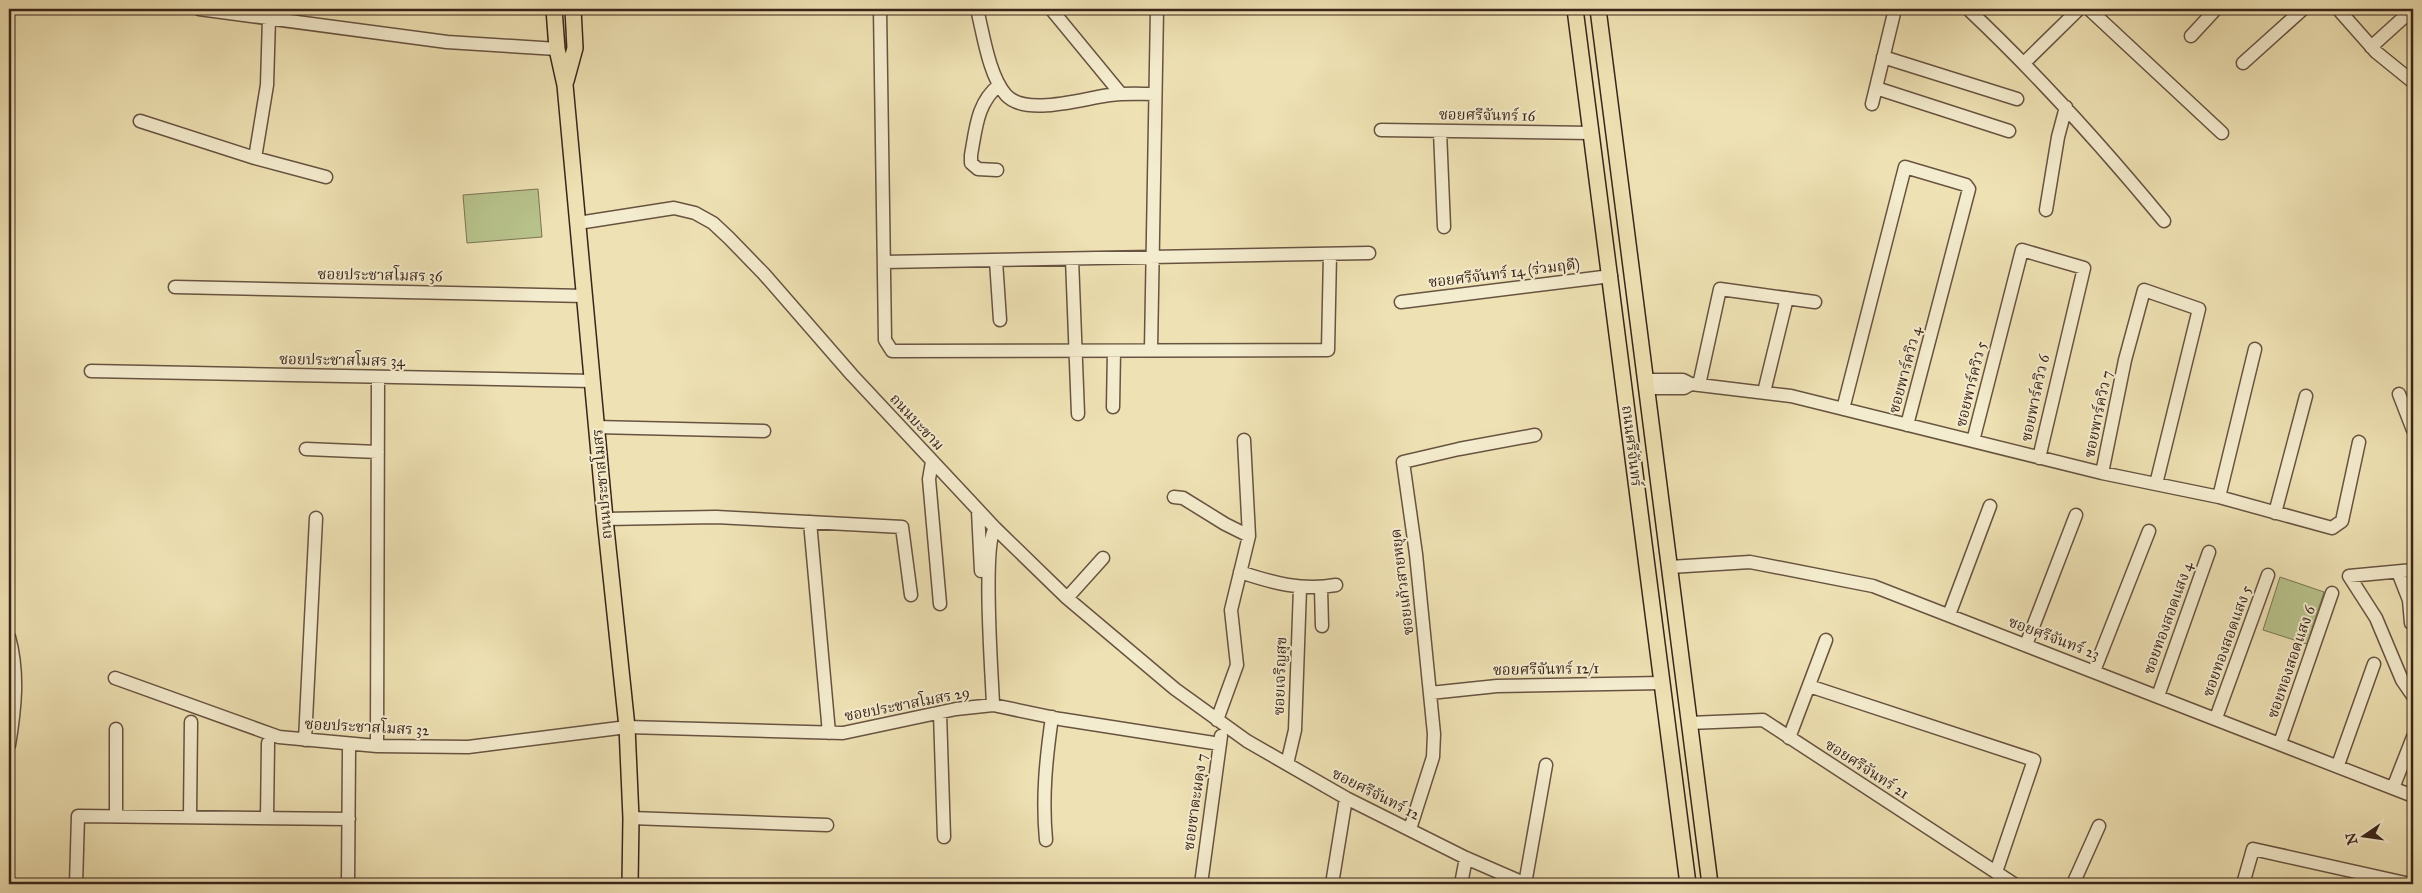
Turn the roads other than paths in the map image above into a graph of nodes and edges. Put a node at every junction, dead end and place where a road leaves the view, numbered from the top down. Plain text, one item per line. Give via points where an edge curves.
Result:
1 (199, 9) edge
2 (554, 9) edge
3 (573, 9) edge
4 (880, 9) edge
5 (977, 9) edge
6 (1051, 9) edge
7 (1157, 9) edge
8 (1575, 9) edge
9 (1598, 9) edge
10 (1894, 9) edge
11 (1968, 9) edge
12 (2078, 9) edge
13 (2089, 9) edge
14 (2216, 9) edge
15 (2303, 9) edge
16 (2338, 9) edge
17 (2413, 9) edge
18 (269, 18) junction
19 (2191, 36) dead end
20 (2371, 47) junction
21 (557, 49) junction
22 (1883, 57) junction
23 (2025, 62) junction
24 (2243, 63) dead end
25 (2413, 82) edge
26 (565, 85) junction
27 (999, 85) junction
28 (1876, 88) junction
29 (1121, 94) junction
30 (1156, 94) junction
31 (2017, 99) dead end
32 (1872, 104) dead end
33 (2066, 107) junction
34 (140, 121) dead end
35 (1382, 130) dead end
36 (1440, 131) junction
37 (2008, 131) dead end
38 (1592, 133) junction
39 (2222, 133) dead end
40 (255, 158) junction
41 (997, 170) dead end
42 (326, 177) dead end
43 (2046, 210) dead end
44 (2164, 221) dead end
45 (578, 223) junction
46 (1444, 227) dead end
47 (1369, 253) dead end
48 (1330, 254) junction
49 (1153, 257) junction
50 (1072, 259) junction
51 (996, 261) junction
52 (884, 262) junction
53 (1611, 276) junction
54 (175, 287) dead end
55 (584, 296) junction
56 (1787, 298) junction
57 (1401, 302) dead end
58 (1816, 302) dead end
59 (1000, 320) dead end
60 (2064, 346) joint
61 (1151, 349) junction
62 (2255, 349) dead end
63 (1075, 351) junction
64 (1114, 351) junction
65 (91, 371) dead end
66 (378, 377) junction
67 (592, 381) junction
68 (1646, 384) junction
69 (1695, 384) junction
70 (1764, 392) junction
71 (2399, 394) dead end
72 (2306, 396) dead end
73 (1113, 407) dead end
74 (1843, 409) junction
75 (1078, 414) dead end
76 (1907, 425) junction
77 (596, 427) junction
78 (2413, 430) edge
79 (764, 431) dead end
80 (1535, 435) dead end
81 (1244, 440) dead end
82 (1973, 441) junction
83 (2358, 442) dead end
84 (306, 449) dead end
85 (378, 452) junction
86 (2039, 458) junction
87 (932, 462) junction
88 (2102, 473) junction
89 (2156, 484) junction
90 (1174, 497) dead end
91 (2219, 497) junction
92 (1990, 506) dead end
93 (978, 511) junction
94 (2275, 513) junction
95 (2076, 515) dead end
96 (316, 518) dead end
97 (605, 519) junction
98 (810, 522) junction
99 (995, 528) junction
100 (2149, 531) dead end
101 (1249, 536) junction
102 (2209, 552) dead end
103 (1102, 558) dead end
104 (1670, 567) junction
105 (2413, 570) edge
106 (1240, 572) junction
107 (2398, 572) junction
108 (2268, 575) dead end
109 (1336, 585) dead end
110 (982, 587) dead end
111 (1300, 588) junction
112 (1321, 588) junction
113 (2332, 593) dead end
114 (911, 595) dead end
115 (1067, 598) junction
116 (940, 604) dead end
117 (1948, 615) junction
118 (2411, 623) dead end
119 (1322, 626) dead end
120 (9, 637) edge
121 (1826, 640) dead end
122 (2026, 645) junction
123 (2374, 664) dead end
124 (2094, 671) junction
125 (115, 678) dead end
126 (1662, 683) junction
127 (1809, 686) junction
128 (1430, 693) junction
129 (2158, 696) junction
130 (2413, 696) edge
131 (993, 705) junction
132 (940, 713) junction
133 (1052, 717) junction
134 (2216, 718) junction
135 (191, 722) dead end
136 (1220, 722) junction
137 (1689, 723) junction
138 (627, 726) junction
139 (116, 729) dead end
140 (829, 732) junction
141 (2413, 737) edge
142 (1789, 738) junction
143 (305, 740) junction
144 (268, 743) dead end
145 (2280, 743) junction
146 (1220, 744) junction
147 (9, 745) edge
148 (377, 746) junction
149 (349, 750) dead end
150 (1287, 764) junction
151 (1546, 765) dead end
152 (2338, 765) junction
153 (2393, 788) junction
154 (2413, 796) edge
155 (1346, 798) junction
156 (116, 816) junction
157 (190, 817) junction
158 (267, 818) junction
159 (630, 818) junction
160 (349, 819) junction
161 (827, 825) dead end
162 (2099, 826) dead end
163 (1410, 829) junction
164 (944, 837) dead end
165 (1046, 840) dead end
166 (1466, 858) junction
167 (1996, 872) junction
168 (76, 884) edge
169 (348, 884) edge
170 (630, 884) edge
171 (1201, 884) edge
172 (1332, 884) edge
173 (1461, 884) edge
174 (1526, 884) edge
175 (1688, 884) edge
176 (1710, 884) edge
177 (2014, 884) edge
178 (2073, 884) edge
179 (2243, 884) edge
180 (2410, 884) edge

1 - 18 street
2 - 21 main road, ถนนประชาสโมสร
3 - 26 main road, ถนนประชาสโมสร via 575,48
4 - 52 street
5 - 27 street
6 - 29 street
7 - 30 street
8 - 38 main road, ถนนศรีจันทร์
9 - 68 main road, ถนนศรีจันทร์
10 - 22 street
11 - 23 street
12 - 23 street
13 - 39 street
14 - 19 street
15 - 24 street
16 - 20 street
17 - 20 street
18 - 21 street via 447,42
18 - 40 street via 267,85
20 - 25 street
21 - 26 main road, ถนนประชาสโมสร
22 - 28 street
22 - 31 street
23 - 33 street
26 - 45 main road, ถนนประชาสโมสร
27 - 29 street via 1013,100 1033,105
27 - 41 street via 981,106 971,155 971,163 978,169
28 - 32 street
28 - 37 street
29 - 30 street
30 - 49 street
33 - 43 street
33 - 44 street
34 - 40 street
35 - 36 street, ซอยศรีจันทร์ 16
36 - 38 street, ซอยศรีจันทร์ 16
36 - 46 street
38 - 53 main road, ถนนศรีจันทร์
40 - 42 street
45 - 55 main road, ถนนประชาสโมสร
45 - 87 street, ถนนบะขาม via 674,208 685,209 713,223 764,274
47 - 48 street
48 - 49 street
48 - 61 street via 1328,350
49 - 50 street
49 - 61 street
50 - 51 street
50 - 63 street
51 - 52 street
51 - 59 street
52 - 63 street via 885,340 892,351
53 - 57 street, ซอยศรีจันทร์ 14 (ร่วมฤดี)
53 - 126 main road, ถนนศรีจันทร์
54 - 55 street, ซอยประชาสโมสร 36
55 - 67 main road, ถนนประชาสโมสร
56 - 58 street
56 - 69 street via 1720,289
56 - 70 street
60 - 82 street, ซอยพาร์ควิว 5 via 2084,268 2022,250
60 - 86 street, ซอยพาร์ควิว 6
61 - 64 street
62 - 91 street
63 - 64 street
63 - 75 street
64 - 73 street
65 - 66 street, ซอยประชาสโมสร 34
66 - 67 street, ซอยประชาสโมสร 34
66 - 85 street
67 - 77 main road, ถนนประชาสโมสร
68 - 69 street via 1680,379
68 - 104 main road, ถนนศรีจันทร์
69 - 70 street
70 - 74 street
71 - 78 street
72 - 94 street
74 - 76 street
74 - 76 street, ซอยพาร์ควิว 4 via 1904,167 1966,185 1969,189
76 - 82 street
77 - 79 street
77 - 97 main road, ถนนประชาสโมสร
80 - 128 street, ซอยแก้วสายหยุด via 1458,448 1403,462
81 - 101 street, ซอยชาตะผดุง 7
82 - 86 street
83 - 94 street via 2342,521 2332,528
84 - 85 street
85 - 148 street
86 - 88 street
87 - 93 street, ถนนบะขาม
87 - 116 street via 929,479
88 - 89 street
88 - 89 street, ซอยพาร์ควิว 7 via 2125,360 2144,290 2199,309
89 - 91 street
90 - 101 street via 1184,498
91 - 94 street
92 - 117 street
93 - 99 street, ถนนบะขาม
93 - 110 street
95 - 122 street
96 - 143 street
97 - 98 street via 716,517
97 - 138 main road, ถนนประชาสโมสร
98 - 114 street via 902,527
98 - 140 street
99 - 115 street, ถนนบะขาม
99 - 131 street via 991,534 989,561
100 - 124 street
101 - 106 street, ซอยชาตะผดุง 7
102 - 129 street, ซอยทองสอดแสง 4
103 - 115 street
104 - 117 street, ซอยศรีจันทร์ 23 via 1750,562 1873,586
104 - 137 main road, ถนนศรีจันทร์
105 - 107 street
106 - 111 street
106 - 136 street, ซอยชาตะผดุง 7 via 1231,610 1237,665
107 - 118 street via 2409,600
107 - 130 street via 2349,576 2376,618 2402,680
108 - 134 street, ซอยทองสอดแสง 5
109 - 112 street
111 - 112 street
111 - 150 street, ซอยเจริญสุข via 1294,730
112 - 119 street
113 - 145 street, ซอยทองสอดแสง 6
115 - 136 street, ถนนบะขาม via 1175,689
117 - 122 street, ซอยศรีจันทร์ 23
120 - 147 street via 14,656 15,709
121 - 127 street
122 - 124 street, ซอยศรีจันทร์ 23
123 - 152 street
124 - 129 street, ซอยศรีจันทร์ 23
125 - 143 street, ซอยประชาสโมสร 32 via 279,737
126 - 128 street, ซอยศรีจันทร์ 12/1 via 1497,686
126 - 175 main road, ถนนศรีจันทร์
127 - 142 street
127 - 167 street via 2034,760
128 - 163 street, ซอยแก้วสายหยุด via 1433,757
129 - 134 street, ซอยศรีจันทร์ 23
131 - 132 street, ซอยประชาสโมสร 29 via 956,708
131 - 133 street, ซอยประชาสโมสร 29
132 - 140 street, ซอยประชาสโมสร 29 via 843,733
132 - 164 street
133 - 146 street, ซอยประชาสโมสร 29
133 - 165 street via 1044,776
134 - 145 street, ซอยศรีจันทร์ 23
135 - 157 street
136 - 146 street, ซอยชาตะผดุง 7
136 - 150 street, ซอยศรีจันทร์ 12 via 1247,742
137 - 142 street, ซอยศรีจันทร์ 21 via 1763,720
137 - 176 main road, ถนนศรีจันทร์
138 - 140 street, ซอยประชาสโมสร 29
138 - 148 street, ซอยประชาสโมสร 32 via 468,747
138 - 159 main road, ถนนประชาสโมสร
139 - 156 street
141 - 153 street
142 - 167 street, ซอยศรีจันทร์ 21
143 - 148 street, ซอยประชาสโมสร 32
144 - 158 street
145 - 152 street, ซอยศรีจันทร์ 23
146 - 171 street, ซอยชาตะผดุง 7
149 - 160 street
150 - 155 street, ซอยศรีจันทร์ 12
151 - 174 street
152 - 153 street, ซอยศรีจันทร์ 23
153 - 154 street, ซอยศรีจันทร์ 23
155 - 163 street, ซอยศรีจันทร์ 12
155 - 172 street
156 - 157 street
156 - 168 street via 78,816
157 - 158 street
158 - 160 street
159 - 161 street
159 - 170 main road, ถนนประชาสโมสร
160 - 169 street
162 - 178 street
163 - 166 street, ซอยศรีจันทร์ 12
166 - 173 street
166 - 174 street, ซอยศรีจันทร์ 12
167 - 177 street, ซอยศรีจันทร์ 21
179 - 180 street via 2253,848

